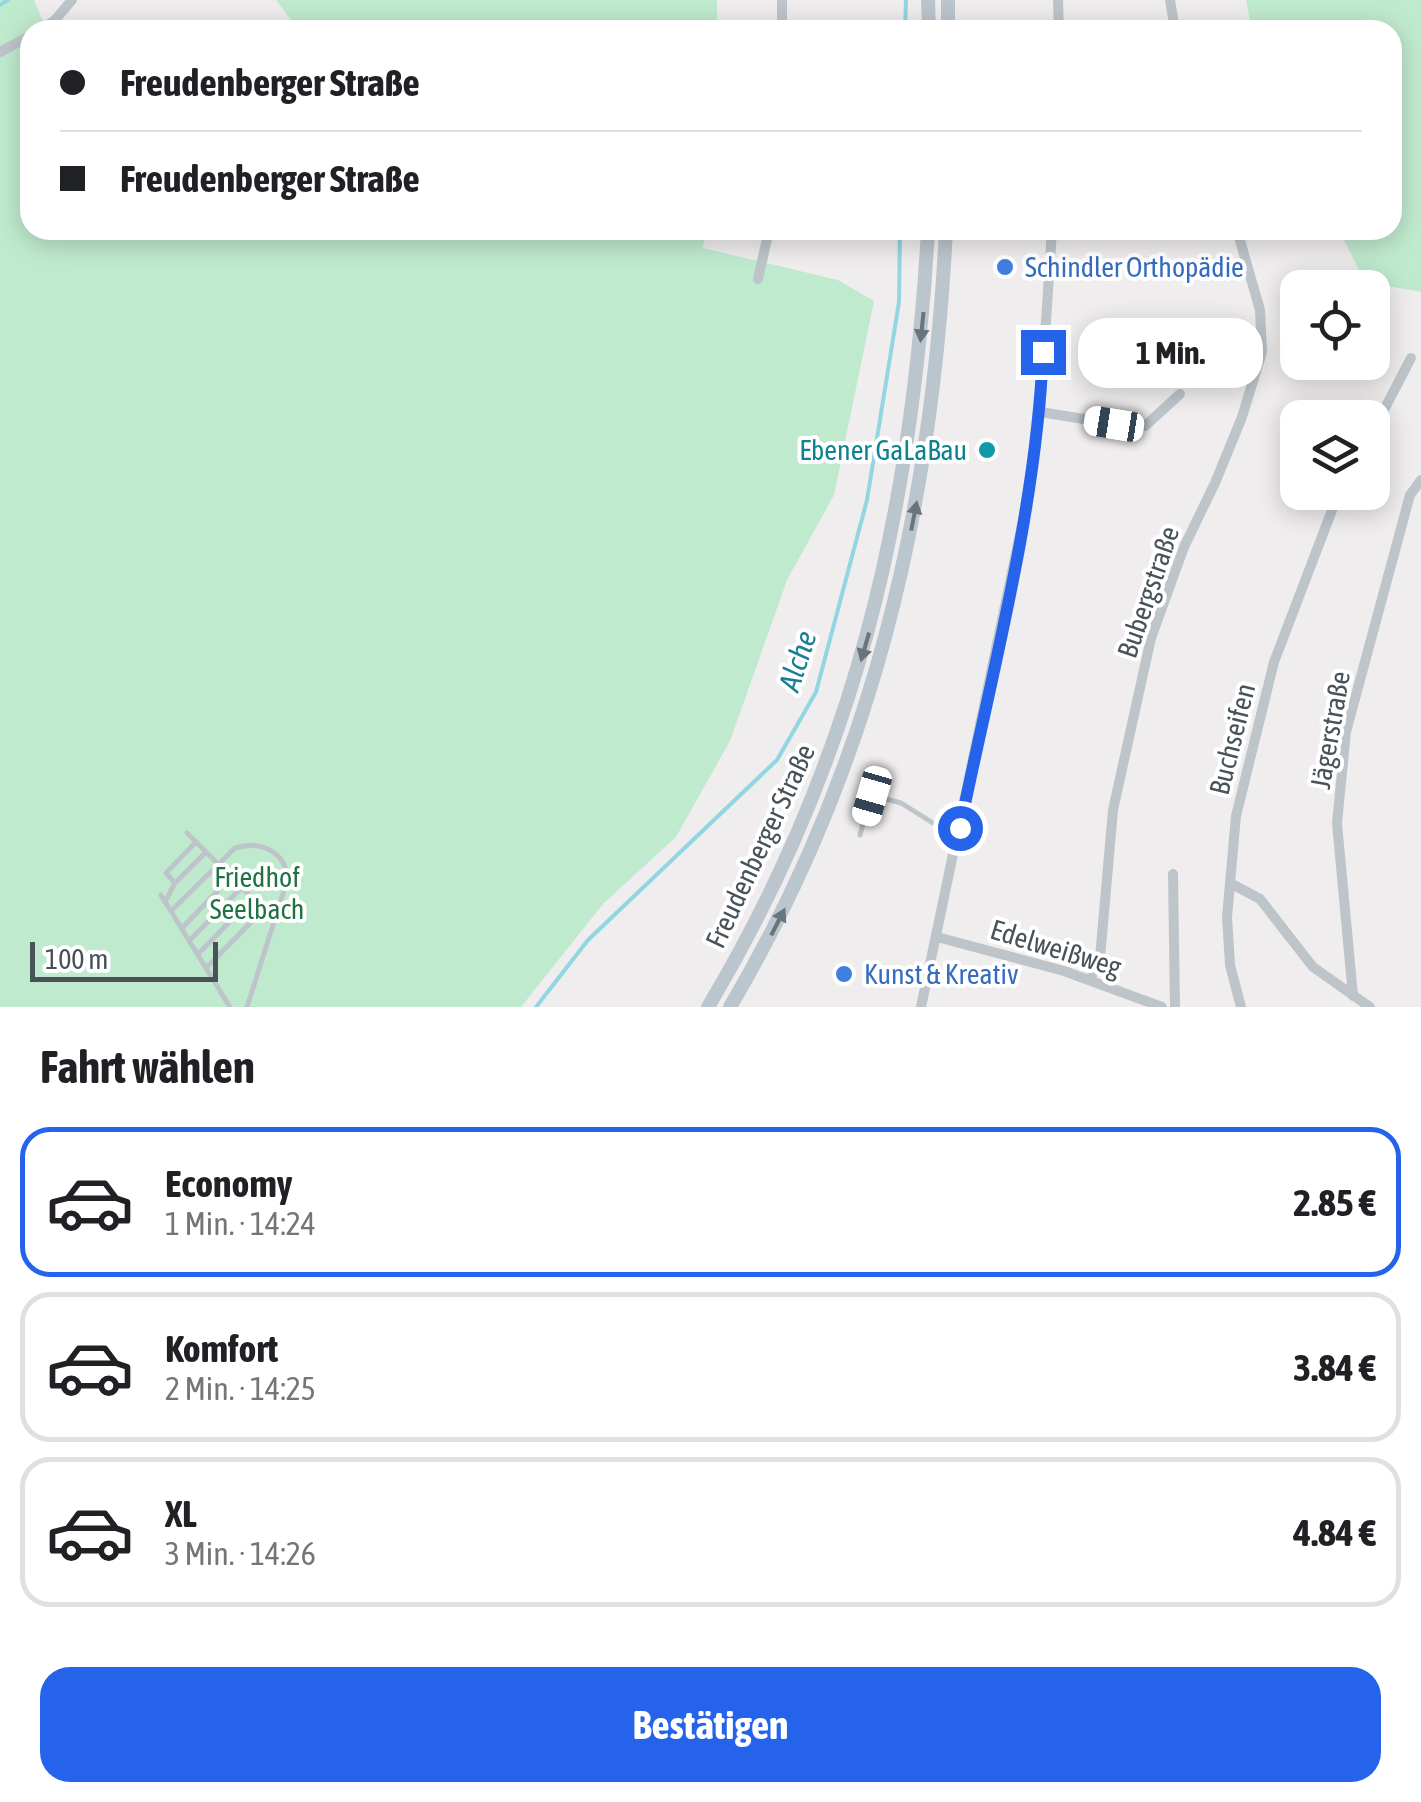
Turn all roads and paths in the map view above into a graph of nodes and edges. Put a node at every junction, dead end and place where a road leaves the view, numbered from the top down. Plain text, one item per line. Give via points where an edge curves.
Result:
1 (72, 0) edge
2 (55, 20) edge
3 (768, 240) edge
4 (927, 240) edge
5 (945, 240) edge
6 (1051, 240) edge
7 (1240, 240) edge
8 (758, 279) dead end
9 (1411, 358) dead end
10 (1180, 394) dead end
11 (1389, 400) edge
12 (1040, 412) junction
13 (1421, 480) edge
14 (1332, 510) edge
15 (960, 828) junction
16 (187, 833) dead end
17 (860, 835) dead end
18 (196, 842) junction
19 (206, 852) junction
20 (218, 864) junction
21 (1173, 874) dead end
22 (232, 877) junction
23 (175, 883) junction
24 (1232, 884) junction
25 (242, 887) junction
26 (161, 895) dead end
27 (253, 898) junction
28 (165, 902) junction
29 (264, 910) junction
30 (172, 911) junction
31 (274, 920) junction
32 (182, 928) junction
33 (936, 936) junction
34 (189, 941) junction
35 (198, 954) junction
36 (206, 968) junction
37 (1090, 980) junction
38 (1353, 996) junction
39 (226, 1006) edge
40 (248, 1007) edge
41 (708, 1007) edge
42 (730, 1007) edge
43 (921, 1007) edge
44 (1162, 1007) edge
45 (1175, 1007) edge
46 (1241, 1007) edge
47 (1370, 1007) edge

1 - 2 street
3 - 8 street
4 -> 41 main road, Freudenberger Straße via 908,442 874,614 810,808
42 -> 5 main road, Freudenberger Straße via 815,844 876,677 924,462
6 - 12 street
7 - 37 street, Bubergstraße via 1260,310 1262,352 1152,638 1113,810 1100,958
9 - 11 street
10 - 12 street via 1145,426
12 - 15 street
13 - 38 street, Jägerstraße via 1410,495 1346,732 1337,822
14 - 24 street, Buchseifen via 1274,662 1236,816
15 - 17 lane via 872,796
15 - 33 street
16 - 18 lane
18 - 19 lane
18 - 23 lane via 166,873
19 - 20 lane
19 - 23 lane
20 - 22 lane
20 - 30 lane
20 - 31 lane via 249,844 282,858 287,880
21 - 45 street
22 - 25 lane
22 - 32 lane
23 - 28 lane
24 - 38 street via 1260,899 1314,967
24 - 46 street, Buchseifen via 1230,964
25 - 27 lane
25 - 34 lane
26 - 28 lane
27 - 29 lane
27 - 35 lane
28 - 30 lane
29 - 31 lane
29 - 36 lane
30 - 32 lane
31 - 40 lane
32 - 34 lane
33 - 37 street, Edelweißweg
33 - 43 street
34 - 35 lane
35 - 36 lane
36 - 39 lane
37 - 44 street, Edelweißweg
38 - 47 street

